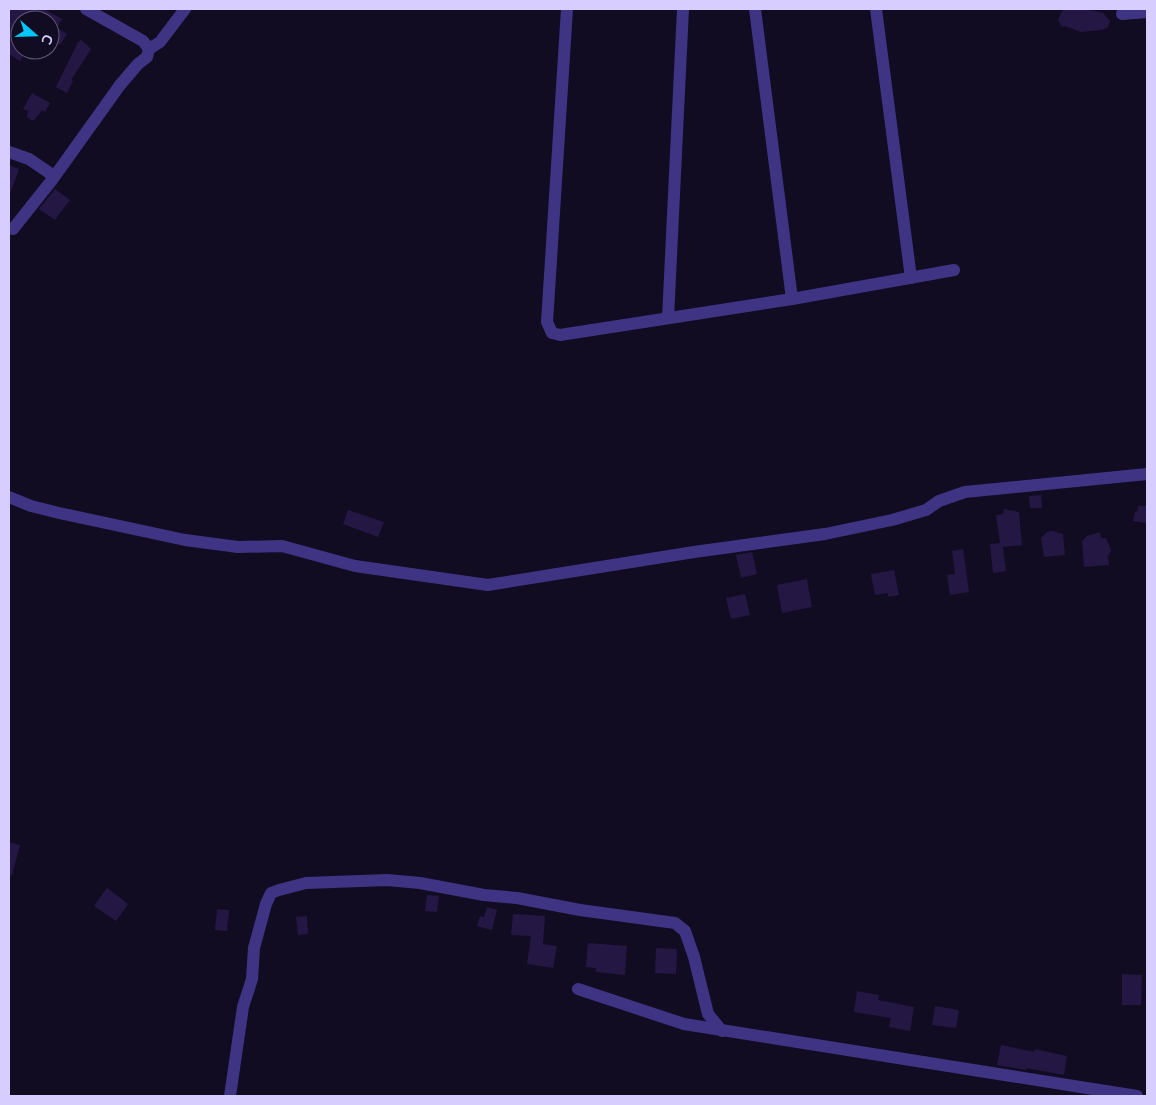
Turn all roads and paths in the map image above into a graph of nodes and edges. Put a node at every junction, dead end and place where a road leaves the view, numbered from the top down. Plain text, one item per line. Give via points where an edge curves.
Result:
1 (86, 9) edge
2 (185, 9) edge
3 (567, 9) edge
4 (683, 9) edge
5 (755, 9) edge
6 (876, 9) edge
7 (1147, 12) edge
8 (1122, 14) dead end
9 (149, 49) junction
10 (9, 152) edge
11 (52, 180) junction
12 (10, 228) edge
13 (954, 270) dead end
14 (911, 278) junction
15 (792, 299) junction
16 (668, 318) junction
17 (1147, 474) edge
18 (9, 497) edge
19 (578, 988) dead end
20 (722, 1031) junction
21 (230, 1096) edge
22 (1137, 1096) edge

1 - 9 street via 143,41
2 - 9 street via 160,42
3 - 16 street via 547,322 552,333 560,334
4 - 16 street
5 - 15 street
6 - 14 street
7 - 8 street
9 - 11 street via 147,58 120,85
10 - 11 street via 29,159 51,174
11 - 12 street
13 - 14 street
14 - 15 street
15 - 16 street
17 - 18 street via 965,492 939,501 926,510 825,534 488,585 355,566 282,546 238,546 185,540 59,513
19 - 20 street via 684,1024
20 - 21 street via 708,1014 685,931 675,923 412,882 306,883 278,890 266,904 254,948 252,979 243,1007
20 - 22 street

